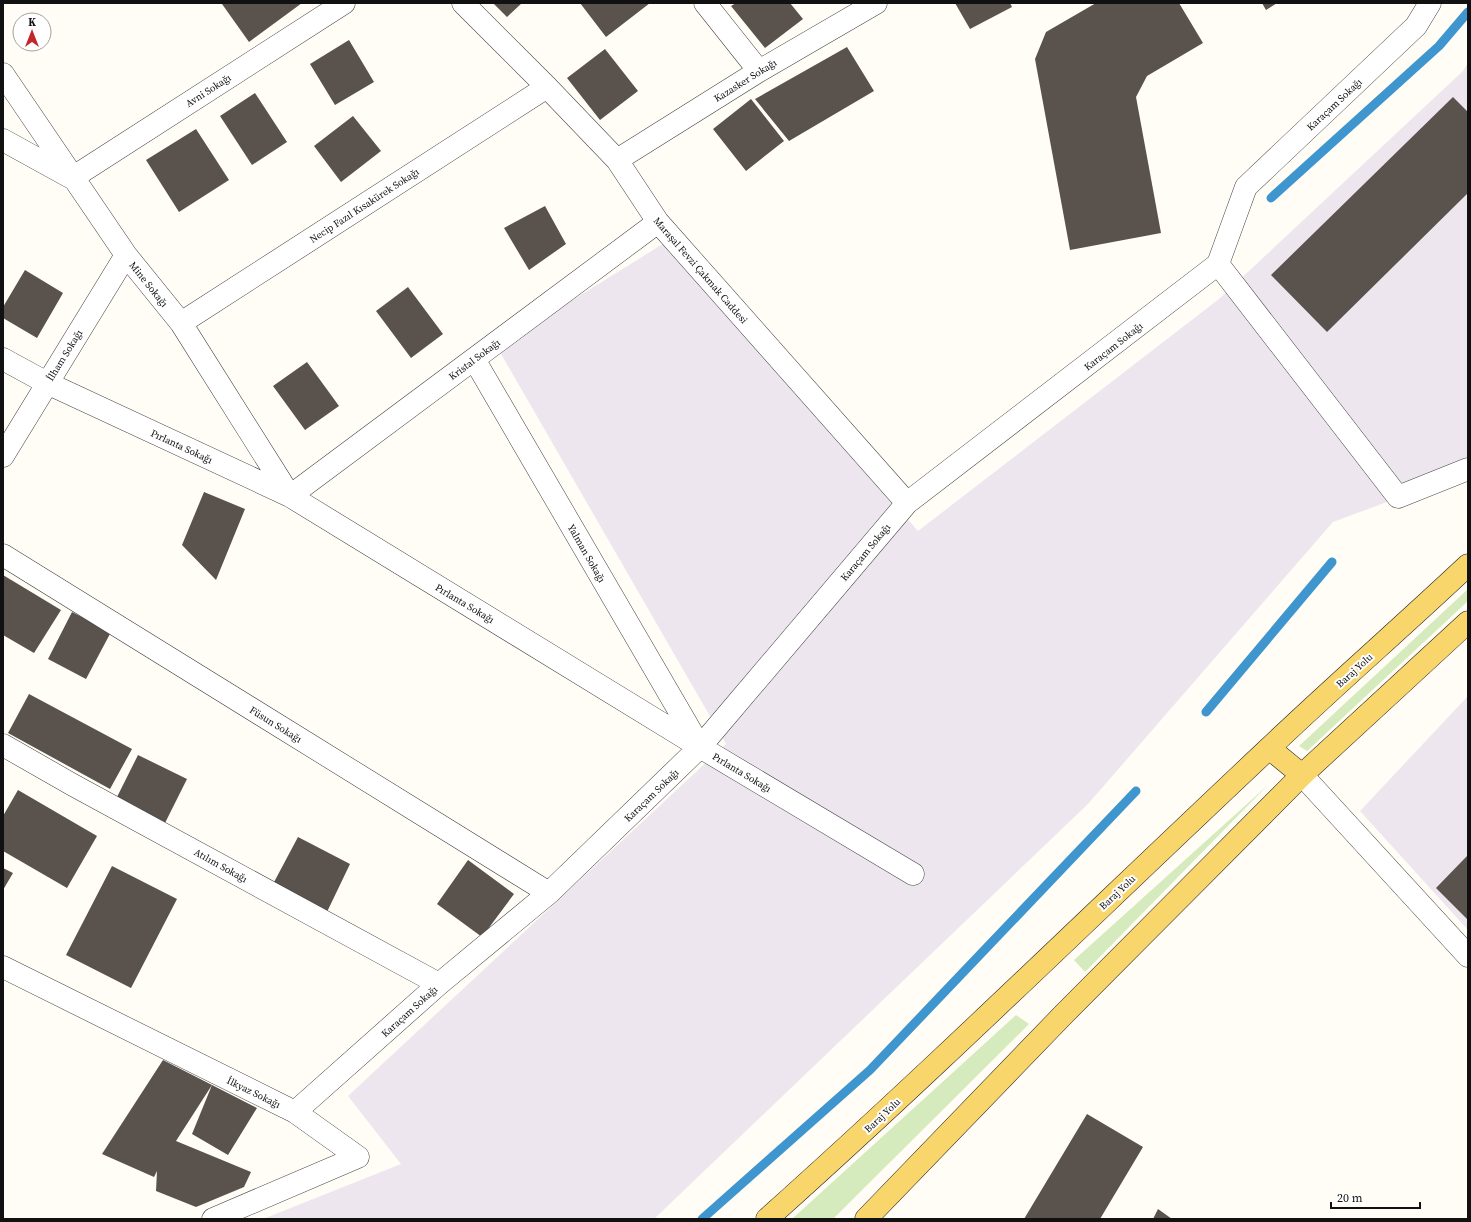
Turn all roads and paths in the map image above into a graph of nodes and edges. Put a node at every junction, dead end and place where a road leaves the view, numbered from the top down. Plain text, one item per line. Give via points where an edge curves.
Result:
1 (344, 3) edge
2 (463, 3) edge
3 (705, 3) edge
4 (876, 3) edge
5 (1430, 3) edge
6 (759, 71) junction
7 (3, 74) edge
8 (547, 87) junction
9 (3, 140) edge
10 (617, 160) junction
11 (72, 178) junction
12 (658, 222) junction
13 (126, 255) junction
14 (1218, 264) junction
15 (180, 323) junction
16 (3, 359) edge
17 (474, 359) junction
18 (47, 383) junction
19 (3, 456) edge
20 (1468, 470) edge
21 (290, 496) junction
22 (907, 503) junction
23 (3, 554) edge
24 (1468, 565) edge
25 (1468, 622) edge
26 (3, 745) edge
27 (700, 747) junction
28 (1269, 748) junction
29 (1302, 775) junction
30 (913, 874) dead end
31 (549, 893) junction
32 (1468, 956) edge
33 (3, 967) edge
34 (439, 984) junction
35 (295, 1112) junction
36 (213, 1219) edge
37 (767, 1219) edge
38 (866, 1219) edge

1 - 11 street, Avni Sokağı
2 - 8 street, Maraşal Fevzi Çakmak Caddesi
3 - 6 street
4 - 6 street, Kazasker Sokağı
5 - 14 street, Karaçam Sokağı via 1416,26 1246,187
6 - 10 street, Kazasker Sokağı
7 - 11 street, Mine Sokağı
8 - 10 street, Maraşal Fevzi Çakmak Caddesi
8 - 15 street, Necip Fazıl Kısakürek Sokağı
9 - 11 street
10 - 12 street, Maraşal Fevzi Çakmak Caddesi
11 - 13 street, Mine Sokağı
12 - 17 street, Kristal Sokağı
12 - 22 street, Maraşal Fevzi Çakmak Caddesi
13 - 15 street, Mine Sokağı
13 - 18 street, İlham Sokağı
14 - 20 street via 1398,497
14 - 22 street, Karaçam Sokağı
15 - 21 street, Mine Sokağı
16 - 18 street, Pırlanta Sokağı
17 - 21 street, Kristal Sokağı
17 - 27 street, Yalman Sokağı
18 - 19 street, İlham Sokağı
18 - 21 street, Pırlanta Sokağı
21 - 27 street, Pırlanta Sokağı
22 - 27 street, Karaçam Sokağı
23 - 31 street, Füsun Sokağı
24 - 28 main road, Baraj Yolu
25 - 29 main road
26 - 34 street, Atılım Sokağı
27 - 30 street, Pırlanta Sokağı
27 - 31 street, Karaçam Sokağı
28 - 29 main road
28 - 37 main road, Baraj Yolu via 864,1132
29 - 32 street
29 - 38 main road via 1063,1015
31 - 34 street, Karaçam Sokağı
33 - 35 street, İlkyaz Sokağı
34 - 35 street, Karaçam Sokağı
35 - 36 street, İlkyaz Sokağı via 358,1158

